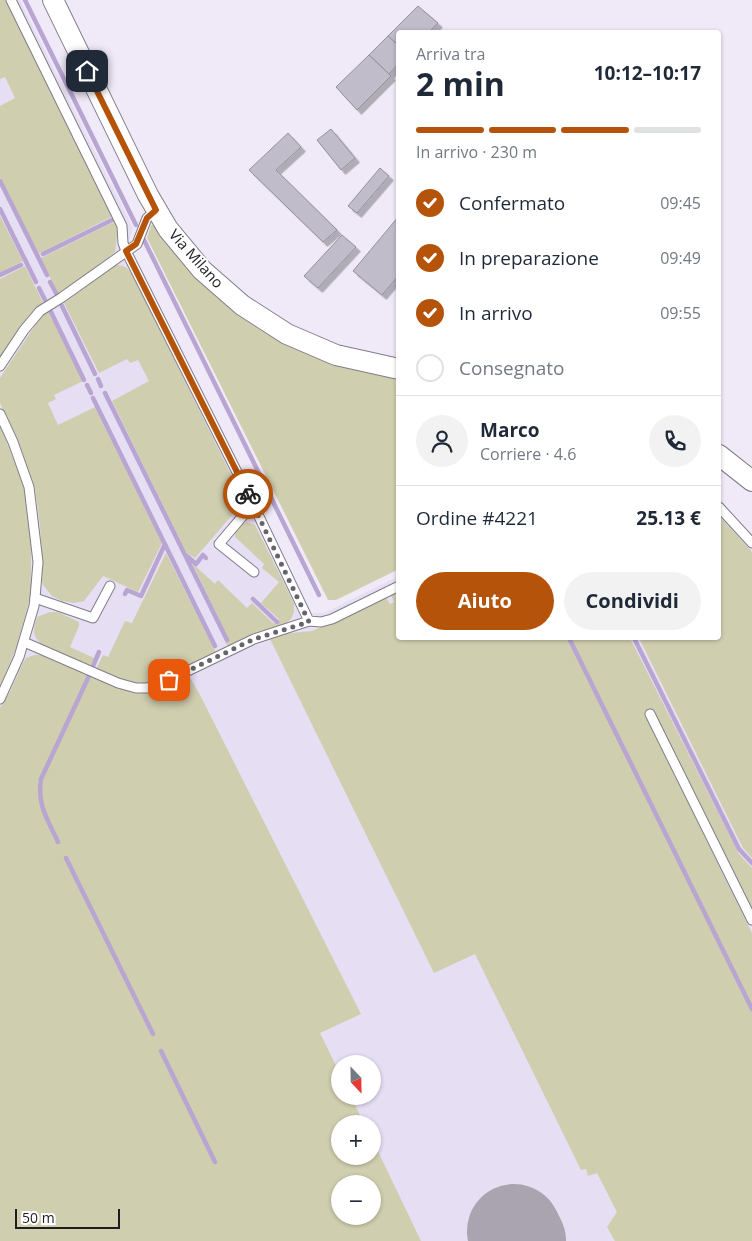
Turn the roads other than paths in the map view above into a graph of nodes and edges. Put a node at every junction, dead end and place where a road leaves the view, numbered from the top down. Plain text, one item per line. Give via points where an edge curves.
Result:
1 (11, 0) edge
2 (53, 0) edge
3 (156, 210) junction
4 (126, 251) junction
5 (0, 366) edge
6 (396, 369) edge
7 (0, 414) edge
8 (721, 457) edge
9 (752, 481) edge
10 (253, 504) junction
11 (721, 509) edge
12 (752, 542) edge
13 (254, 572) dead end
14 (110, 586) dead end
15 (396, 587) edge
16 (35, 598) junction
17 (309, 622) junction
18 (24, 642) junction
19 (0, 699) edge
20 (650, 714) dead end
21 (752, 920) edge

1 - 4 lane via 122,226
2 - 3 street, Via Milano
3 - 4 lane via 147,218 136,244
3 - 6 street, Via Milano via 202,270 264,320 323,350
4 - 5 lane via 40,311
4 - 10 lane
7 - 16 lane via 29,487 38,562
8 - 9 street
10 - 13 lane via 219,544
10 - 17 lane
11 - 12 lane
14 - 16 lane via 93,618
15 - 17 lane via 332,619
16 - 18 lane
17 - 18 lane via 254,639 147,688 118,683
18 - 19 lane
20 - 21 lane

